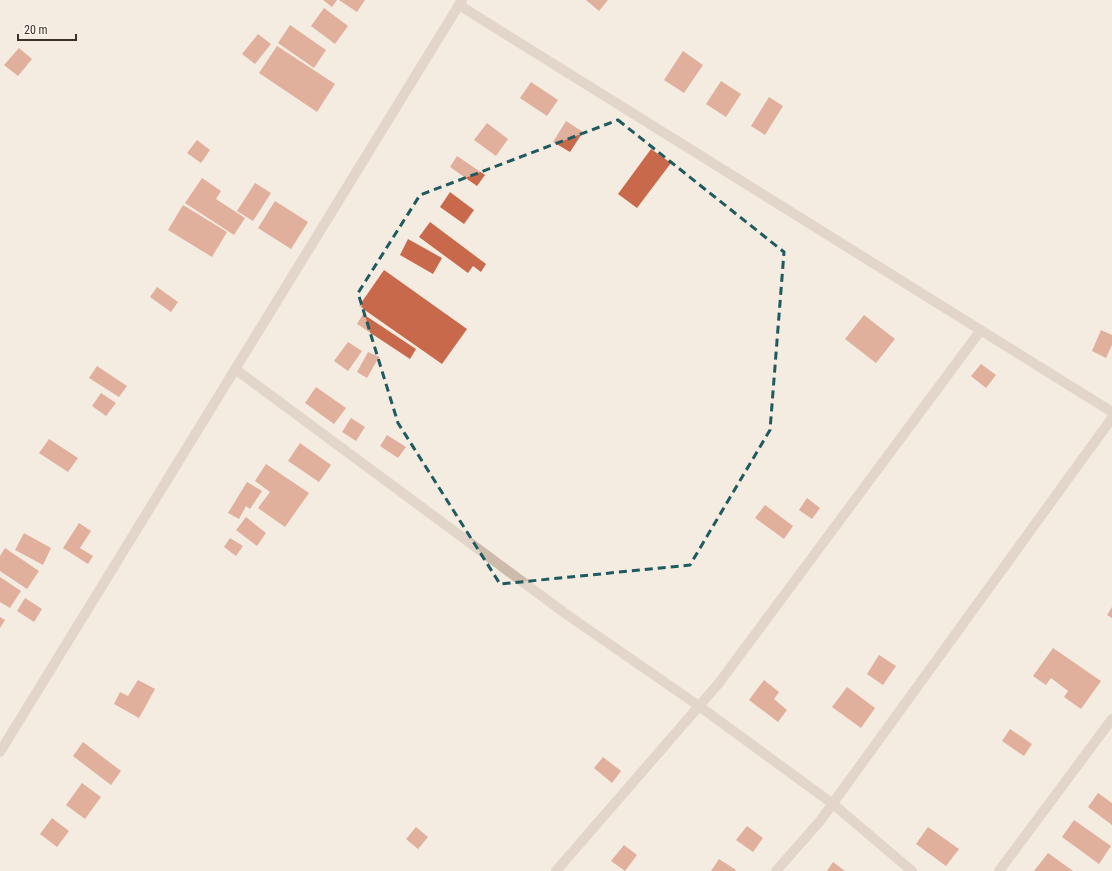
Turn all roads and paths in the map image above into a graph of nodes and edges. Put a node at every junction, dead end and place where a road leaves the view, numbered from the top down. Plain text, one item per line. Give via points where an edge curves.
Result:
1 (460, 2) edge
2 (981, 330) junction
3 (235, 369) junction
4 (1112, 412) edge
5 (1112, 418) edge
6 (699, 706) junction
7 (1112, 719) edge
8 (0, 752) edge
9 (833, 804) junction
10 (556, 871) edge
11 (776, 871) edge
12 (912, 871) edge
13 (999, 871) edge

1 - 2 street
1 - 3 street
2 - 4 street
2 - 6 street via 719,683
3 - 6 street via 566,614
3 - 8 street
5 - 9 street
6 - 9 street
6 - 10 street
7 - 13 street
9 - 11 street
9 - 12 street

